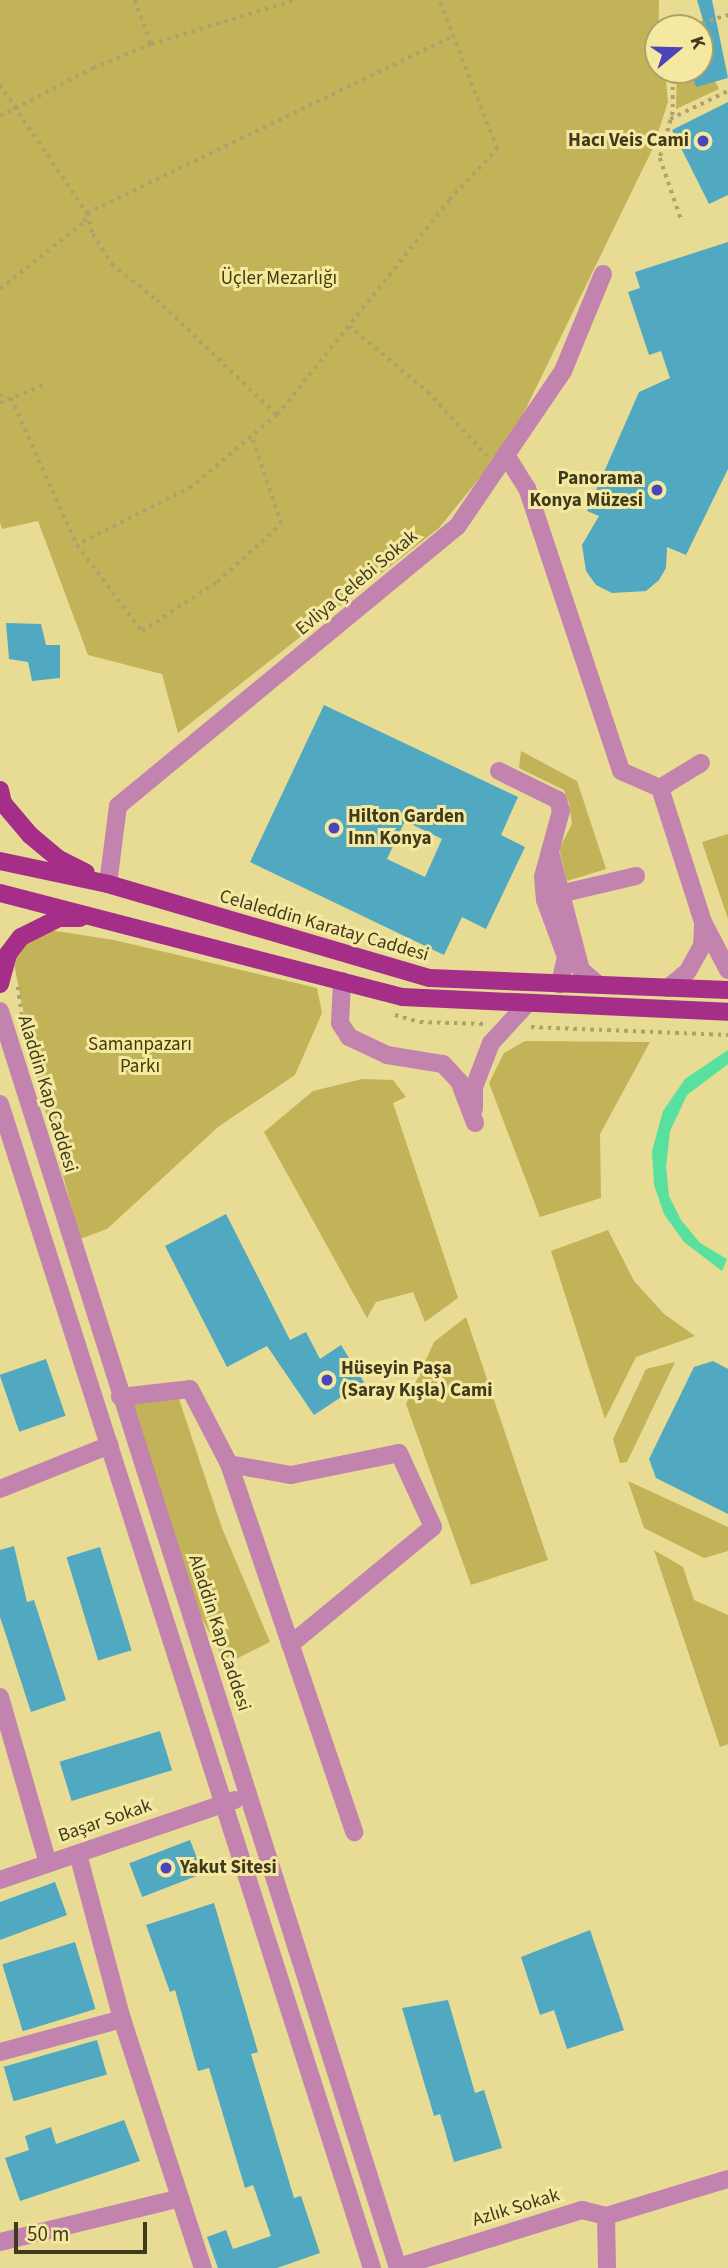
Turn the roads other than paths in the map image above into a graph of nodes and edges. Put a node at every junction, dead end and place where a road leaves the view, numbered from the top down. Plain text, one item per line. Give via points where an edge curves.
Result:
1 (603, 274) dead end
2 (502, 461) junction
3 (701, 763) dead end
4 (499, 771) dead end
5 (660, 788) junction
6 (0, 790) edge
7 (549, 846) junction
8 (0, 861) edge
9 (636, 876) dead end
10 (108, 884) junction
11 (0, 893) edge
12 (564, 893) junction
13 (108, 918) junction
14 (703, 922) junction
15 (728, 970) edge
16 (342, 981) junction
17 (0, 984) edge
18 (560, 984) junction
19 (599, 985) junction
20 (668, 988) junction
21 (728, 990) edge
22 (526, 1005) junction
23 (0, 1011) edge
24 (728, 1013) edge
25 (0, 1104) edge
26 (120, 1397) junction
27 (110, 1445) junction
28 (229, 1464) junction
29 (0, 1489) edge
30 (290, 1645) junction
31 (0, 1697) edge
32 (250, 1797) junction
33 (224, 1802) junction
34 (354, 1832) dead end
35 (78, 1854) junction
36 (48, 1863) junction
37 (0, 1880) edge
38 (122, 2019) junction
39 (0, 2052) edge
40 (728, 2179) edge
41 (180, 2197) junction
42 (606, 2216) junction
43 (0, 2242) edge
44 (398, 2267) edge
45 (203, 2268) edge
46 (372, 2268) edge
47 (607, 2268) edge

1 - 2 street, Evliya Çelebi Sokak via 563,371
2 - 5 street via 527,488 621,771
2 - 10 street, Evliya Çelebi Sokak via 457,527 118,806
3 - 5 street
4 - 7 street via 558,800 561,811
5 - 14 street
6 - 10 main road via 15,820 46,850
7 - 12 street
7 - 18 street via 543,877 545,900 566,957
8 - 10 main road, Celaleddin Karatay Caddesi
9 - 12 street
10 - 18 main road, Celaleddin Karatay Caddesi via 398,972 430,978
11 - 13 main road
12 - 19 street via 581,971
13 - 16 main road
13 - 17 main road via 59,918 37,926 8,954
14 - 15 street
14 - 20 street via 702,946 688,971
16 - 22 main road via 402,997
16 - 22 street via 340,1023 349,1037 387,1055 443,1064 459,1081 475,1123 474,1087 491,1044
18 - 19 main road, Celaleddin Karatay Caddesi
19 - 20 main road, Celaleddin Karatay Caddesi
20 - 21 main road, Celaleddin Karatay Caddesi
22 - 24 main road
23 - 26 street, Aladdin Kap Caddesi
25 - 27 street
26 - 28 street via 190,1388
26 - 32 street, Aladdin Kap Caddesi
27 - 29 street
27 - 33 street
28 - 30 street
28 - 30 street via 291,1475 399,1454 433,1527
30 - 34 street
31 - 36 street
32 - 33 street, Başar Sokak
32 - 44 street, Aladdin Kap Caddesi
33 - 35 street, Başar Sokak
33 - 46 street
35 - 36 street, Başar Sokak
35 - 38 street
36 - 37 street, Başar Sokak
38 - 39 street
38 - 41 street
40 - 42 street, Azlık Sokak
41 - 43 street
41 - 45 street
42 - 44 street, Azlık Sokak via 582,2210
42 - 47 street

